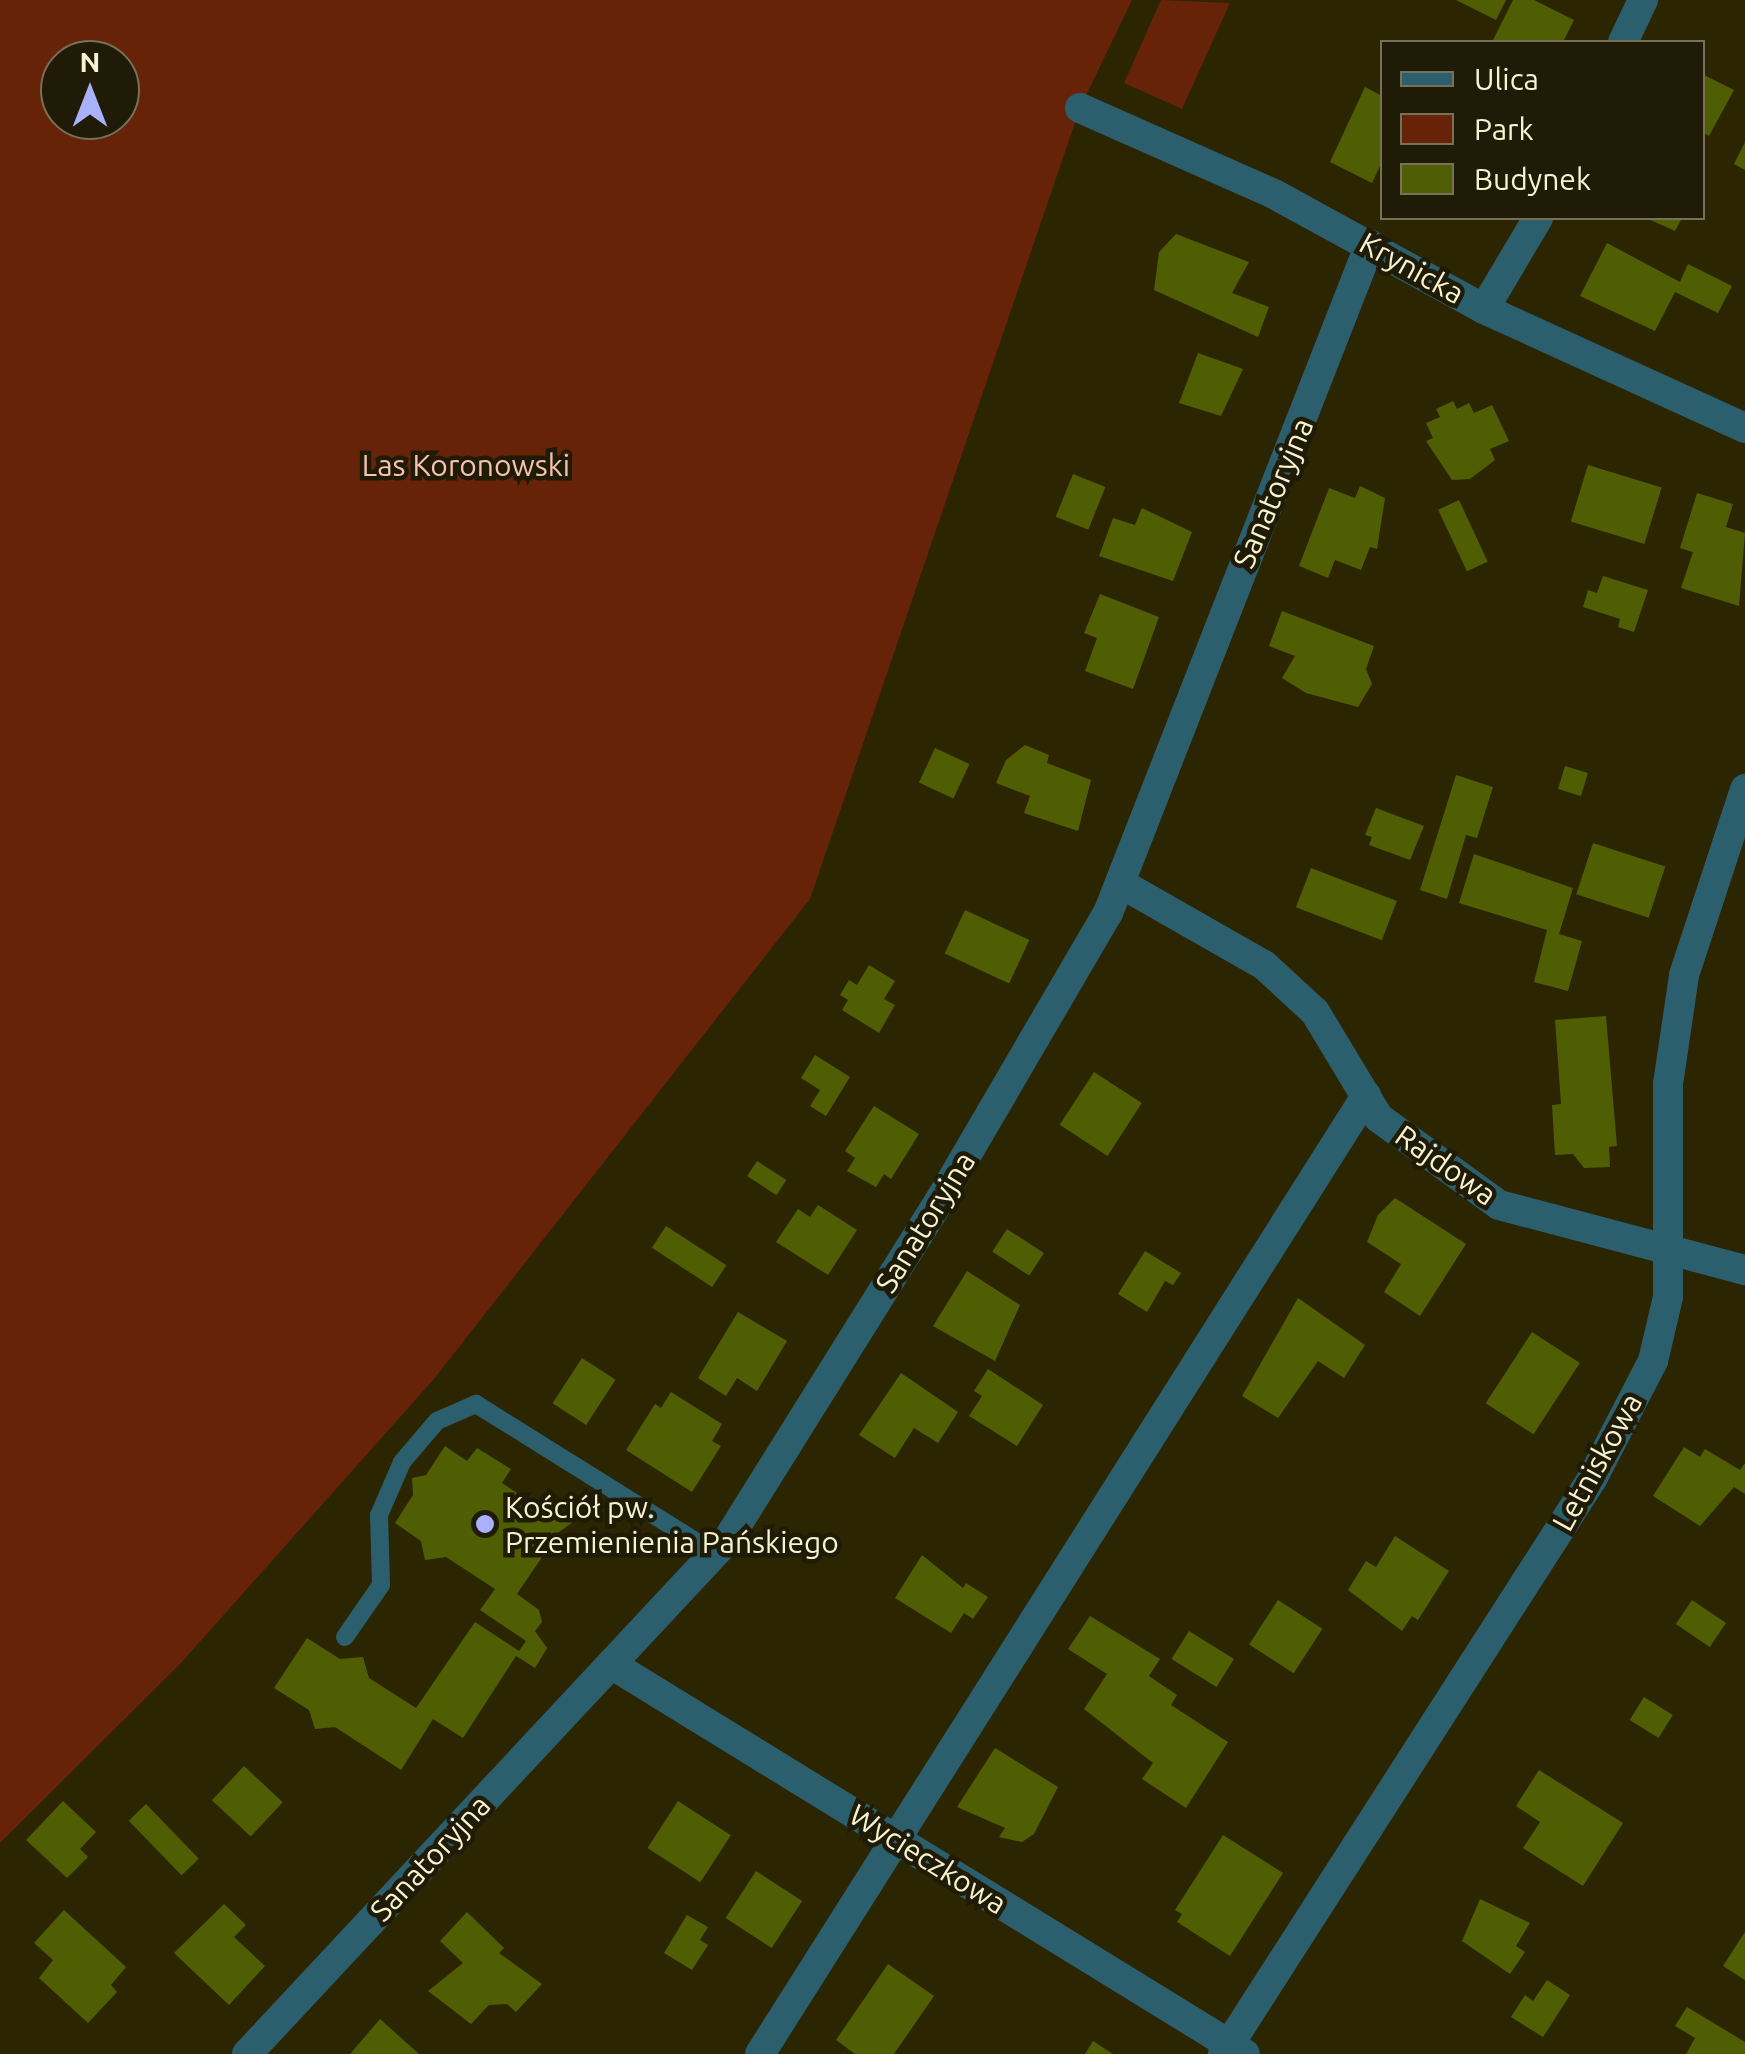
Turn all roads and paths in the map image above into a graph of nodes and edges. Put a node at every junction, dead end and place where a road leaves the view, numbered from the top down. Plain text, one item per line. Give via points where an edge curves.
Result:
1 (1643, 0) edge
2 (1623, 40) edge
3 (1080, 108) dead end
4 (1537, 220) edge
5 (1370, 244) junction
6 (1484, 309) junction
7 (1745, 428) edge
8 (1745, 790) edge
9 (1120, 883) junction
10 (1366, 1096) junction
11 (1667, 1250) junction
12 (1745, 1270) edge
13 (714, 1554) junction
14 (345, 1638) dead end
15 (612, 1664) junction
16 (898, 1840) junction
17 (1232, 2051) edge
18 (248, 2054) edge
19 (760, 2054) edge

1 - 2 street
3 - 5 street, Krynicka
4 - 6 street
5 - 6 street, Krynicka
5 - 9 street, Sanatoryjna
6 - 7 street, Krynicka
8 - 11 street, Letniskowa via 1684,976 1668,1084
9 - 10 street, Rajdowa via 1264,966 1315,1012
9 - 13 street, Sanatoryjna via 943,1196
10 - 11 street, Rajdowa via 1379,1118 1499,1205
10 - 16 street
11 - 12 street, Rajdowa
11 - 17 street, Letniskowa via 1668,1297 1652,1360 1592,1480
13 - 14 lane via 476,1404 437,1421 402,1462 379,1515 381,1585
13 - 15 street, Sanatoryjna
15 - 16 street, Wycieczkowa
15 - 18 street, Sanatoryjna
16 - 17 street, Wycieczkowa
16 - 19 street

